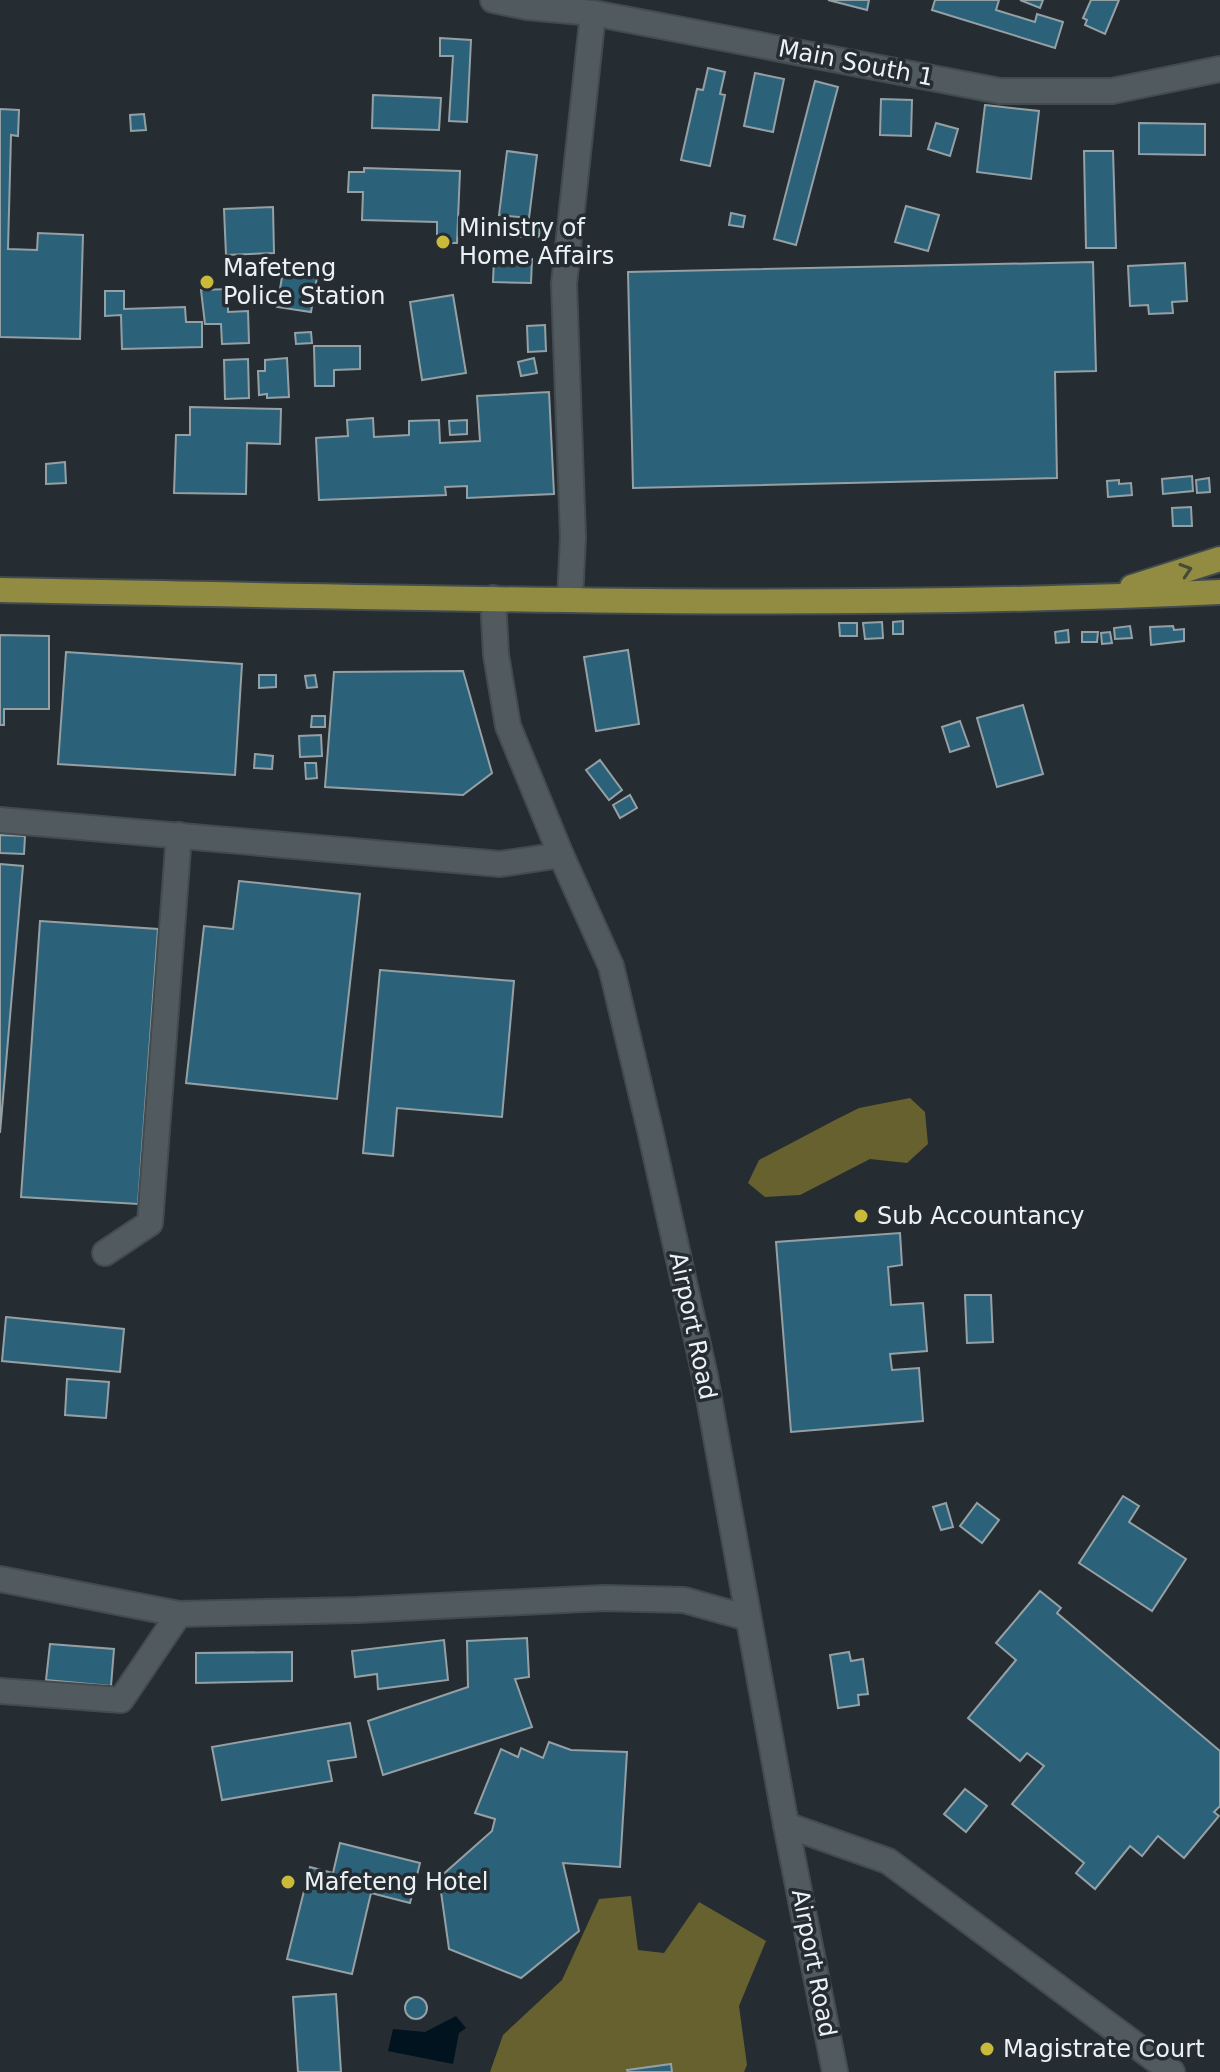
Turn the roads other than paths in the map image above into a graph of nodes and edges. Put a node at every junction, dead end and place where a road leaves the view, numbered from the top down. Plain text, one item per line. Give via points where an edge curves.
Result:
1 (493, 0) edge
2 (593, 13) junction
3 (1220, 69) edge
4 (1220, 559) edge
5 (0, 590) edge
6 (1220, 592) edge
7 (493, 598) junction
8 (1099, 598) junction
9 (570, 599) junction
10 (0, 820) edge
11 (179, 835) junction
12 (561, 855) junction
13 (105, 1253) dead end
14 (0, 1579) edge
15 (179, 1614) junction
16 (748, 1618) junction
17 (0, 1691) edge
18 (786, 1825) junction
19 (835, 2072) edge
20 (1172, 2072) edge

1 - 2 street, Main South 1
2 - 3 street, Main South 1 via 1000,91 1112,91
2 - 9 street via 564,284 573,537
8 -> 4 main road
5 - 7 main road
6 - 8 main road
7 - 9 main road
7 - 12 street, Airport Road via 508,726
8 - 9 main road
10 - 11 street
11 - 12 street via 500,864
11 - 13 street via 150,1223
12 - 16 street, Airport Road via 611,966 705,1376
14 - 15 street
15 - 16 street via 604,1598 684,1600
15 - 17 street via 121,1700
16 - 18 street, Airport Road
18 - 19 street, Airport Road
18 - 20 street via 888,1861

